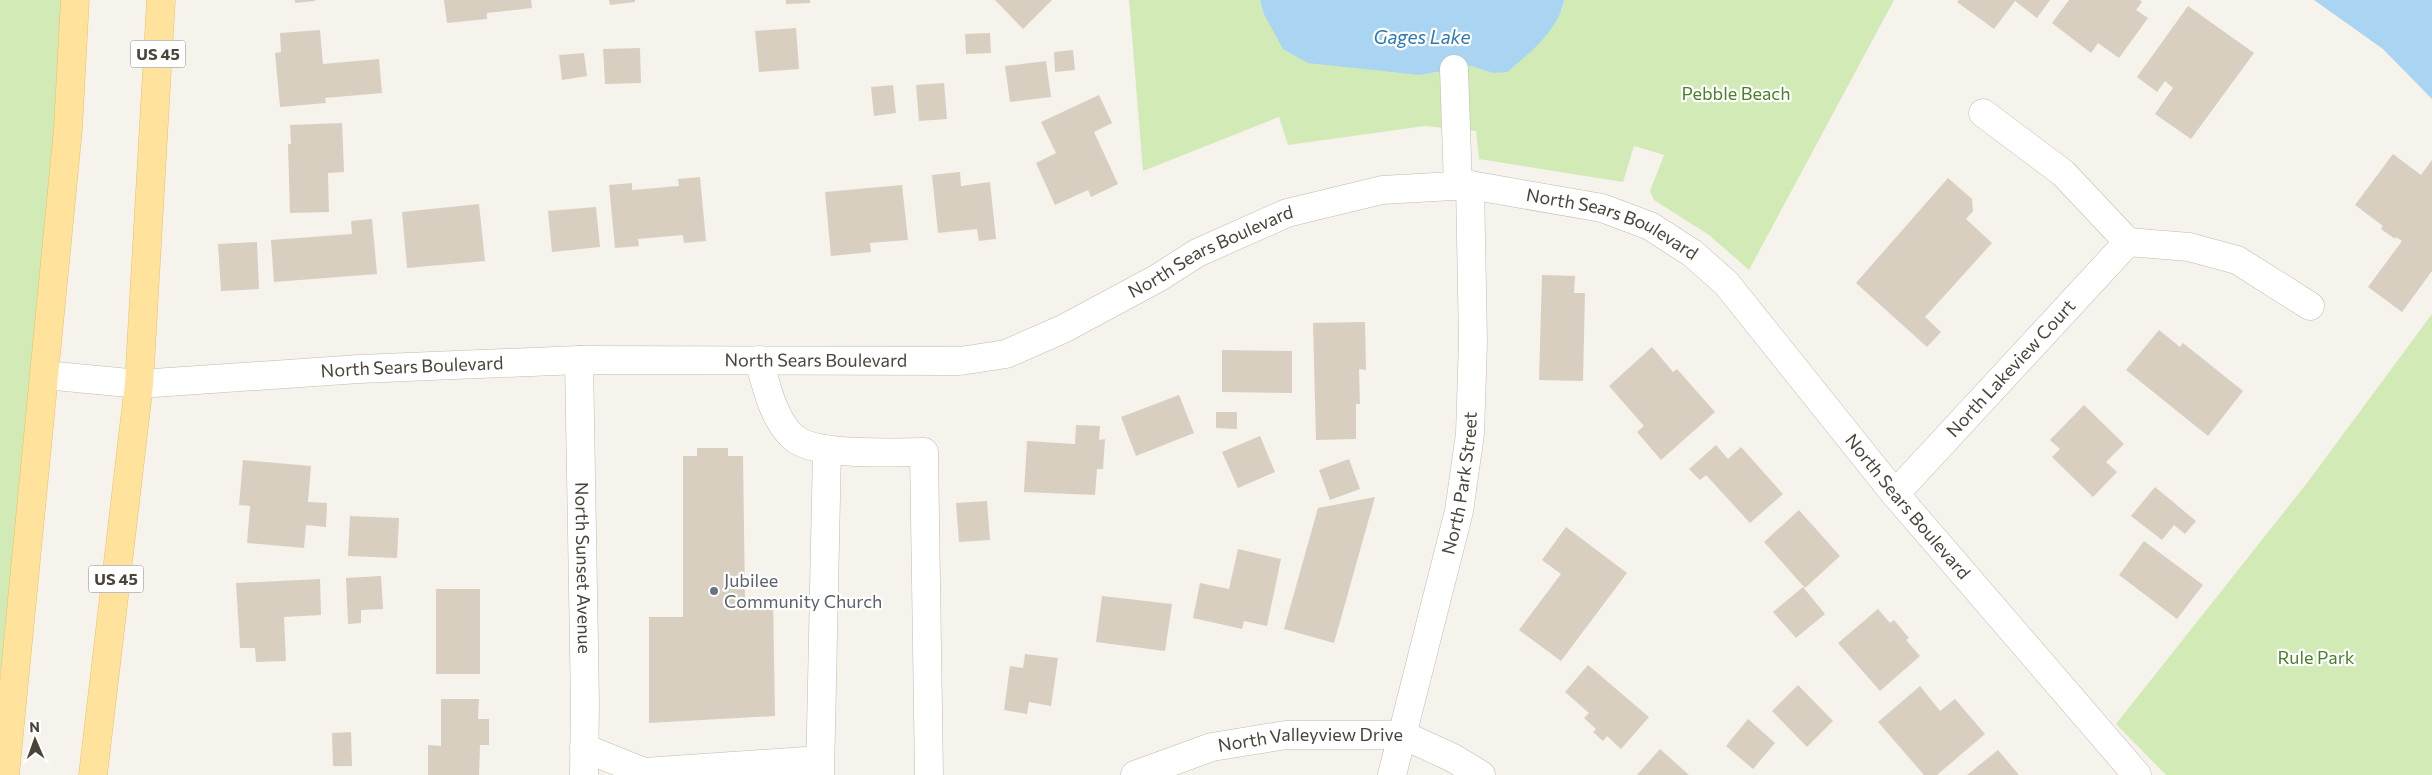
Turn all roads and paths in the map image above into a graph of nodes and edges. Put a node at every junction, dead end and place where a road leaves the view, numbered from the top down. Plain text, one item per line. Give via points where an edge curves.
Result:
1 (75, 0) edge
2 (162, 0) edge
3 (1454, 69) dead end
4 (1983, 113) dead end
5 (1464, 185) junction
6 (2128, 242) junction
7 (2310, 306) dead end
8 (579, 360) junction
9 (759, 360) junction
10 (45, 375) junction
11 (139, 384) junction
12 (827, 451) junction
13 (1895, 494) junction
14 (1404, 735) junction
15 (584, 748) junction
16 (820, 768) edge
17 (644, 774) edge
18 (4, 775) edge
19 (93, 775) edge
20 (584, 775) edge
21 (930, 775) edge
22 (1135, 775) edge
23 (1392, 775) edge
24 (1481, 775) edge
25 (2137, 775) edge

1 - 10 main road via 68,129
2 - 11 main road, US 45
3 - 5 street, North Park Street
4 - 6 street via 2063,173
5 - 9 street, North Sears Boulevard via 1382,190 1287,213 1197,253 1158,278 1063,329 1006,354 960,361
5 - 13 street, North Sears Boulevard via 1602,208 1650,226 1692,253 1726,283
5 - 14 street, North Park Street via 1473,341 1470,434 1459,511
6 - 7 street via 2188,247 2237,260
6 - 13 street, North Lakeview Court
8 - 9 street, North Sears Boulevard
8 - 11 street, North Sears Boulevard via 359,369
8 - 15 street, North Sunset Avenue
9 - 12 street via 773,407 793,437
10 - 11 street, North Sears Boulevard
10 - 18 main road
11 - 19 main road, US 45
12 - 16 street
12 - 21 street via 924,452
13 - 25 street, North Sears Boulevard
14 - 22 street, North Valleyview Drive via 1286,735 1212,747
14 - 23 street, North Park Street
14 - 24 street, North Valleyview Drive
15 - 17 street
15 - 20 street, North Sunset Avenue
16 - 17 street

